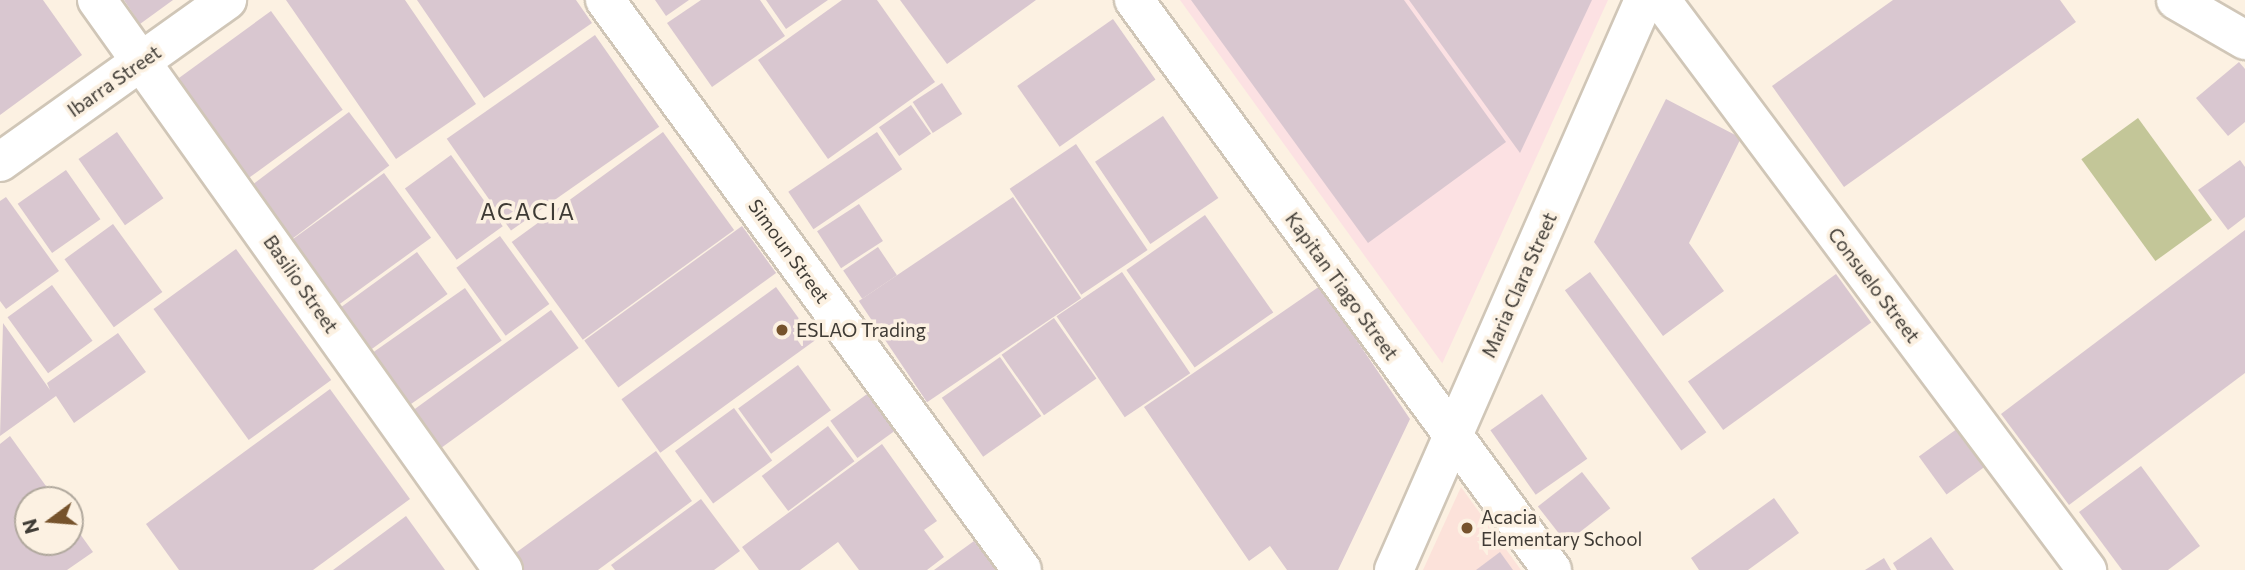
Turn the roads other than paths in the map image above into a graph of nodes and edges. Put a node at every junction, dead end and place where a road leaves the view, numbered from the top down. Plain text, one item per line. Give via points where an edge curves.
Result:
1 (97, 0) edge
2 (227, 0) edge
3 (604, 0) edge
4 (1134, 0) edge
5 (1644, 0) edge
6 (1661, 0) edge
7 (2196, 5) edge
8 (2245, 40) edge
9 (143, 61) junction
10 (0, 162) edge
11 (1452, 438) junction
12 (503, 570) edge
13 (1022, 570) edge
14 (1394, 570) edge
15 (1552, 570) edge
16 (2087, 570) edge

1 - 9 street, Basilio Street
2 - 9 street, Ibarra Street
3 - 13 street, Simoun Street
4 - 11 street, Kapitan Tiago Street
5 - 11 street, Maria Clara Street
6 - 16 street, Consuelo Street
7 - 8 street
9 - 10 street, Ibarra Street
9 - 12 street, Basilio Street
11 - 14 street, Maria Clara Street
11 - 15 street, Kapitan Tiago Street

